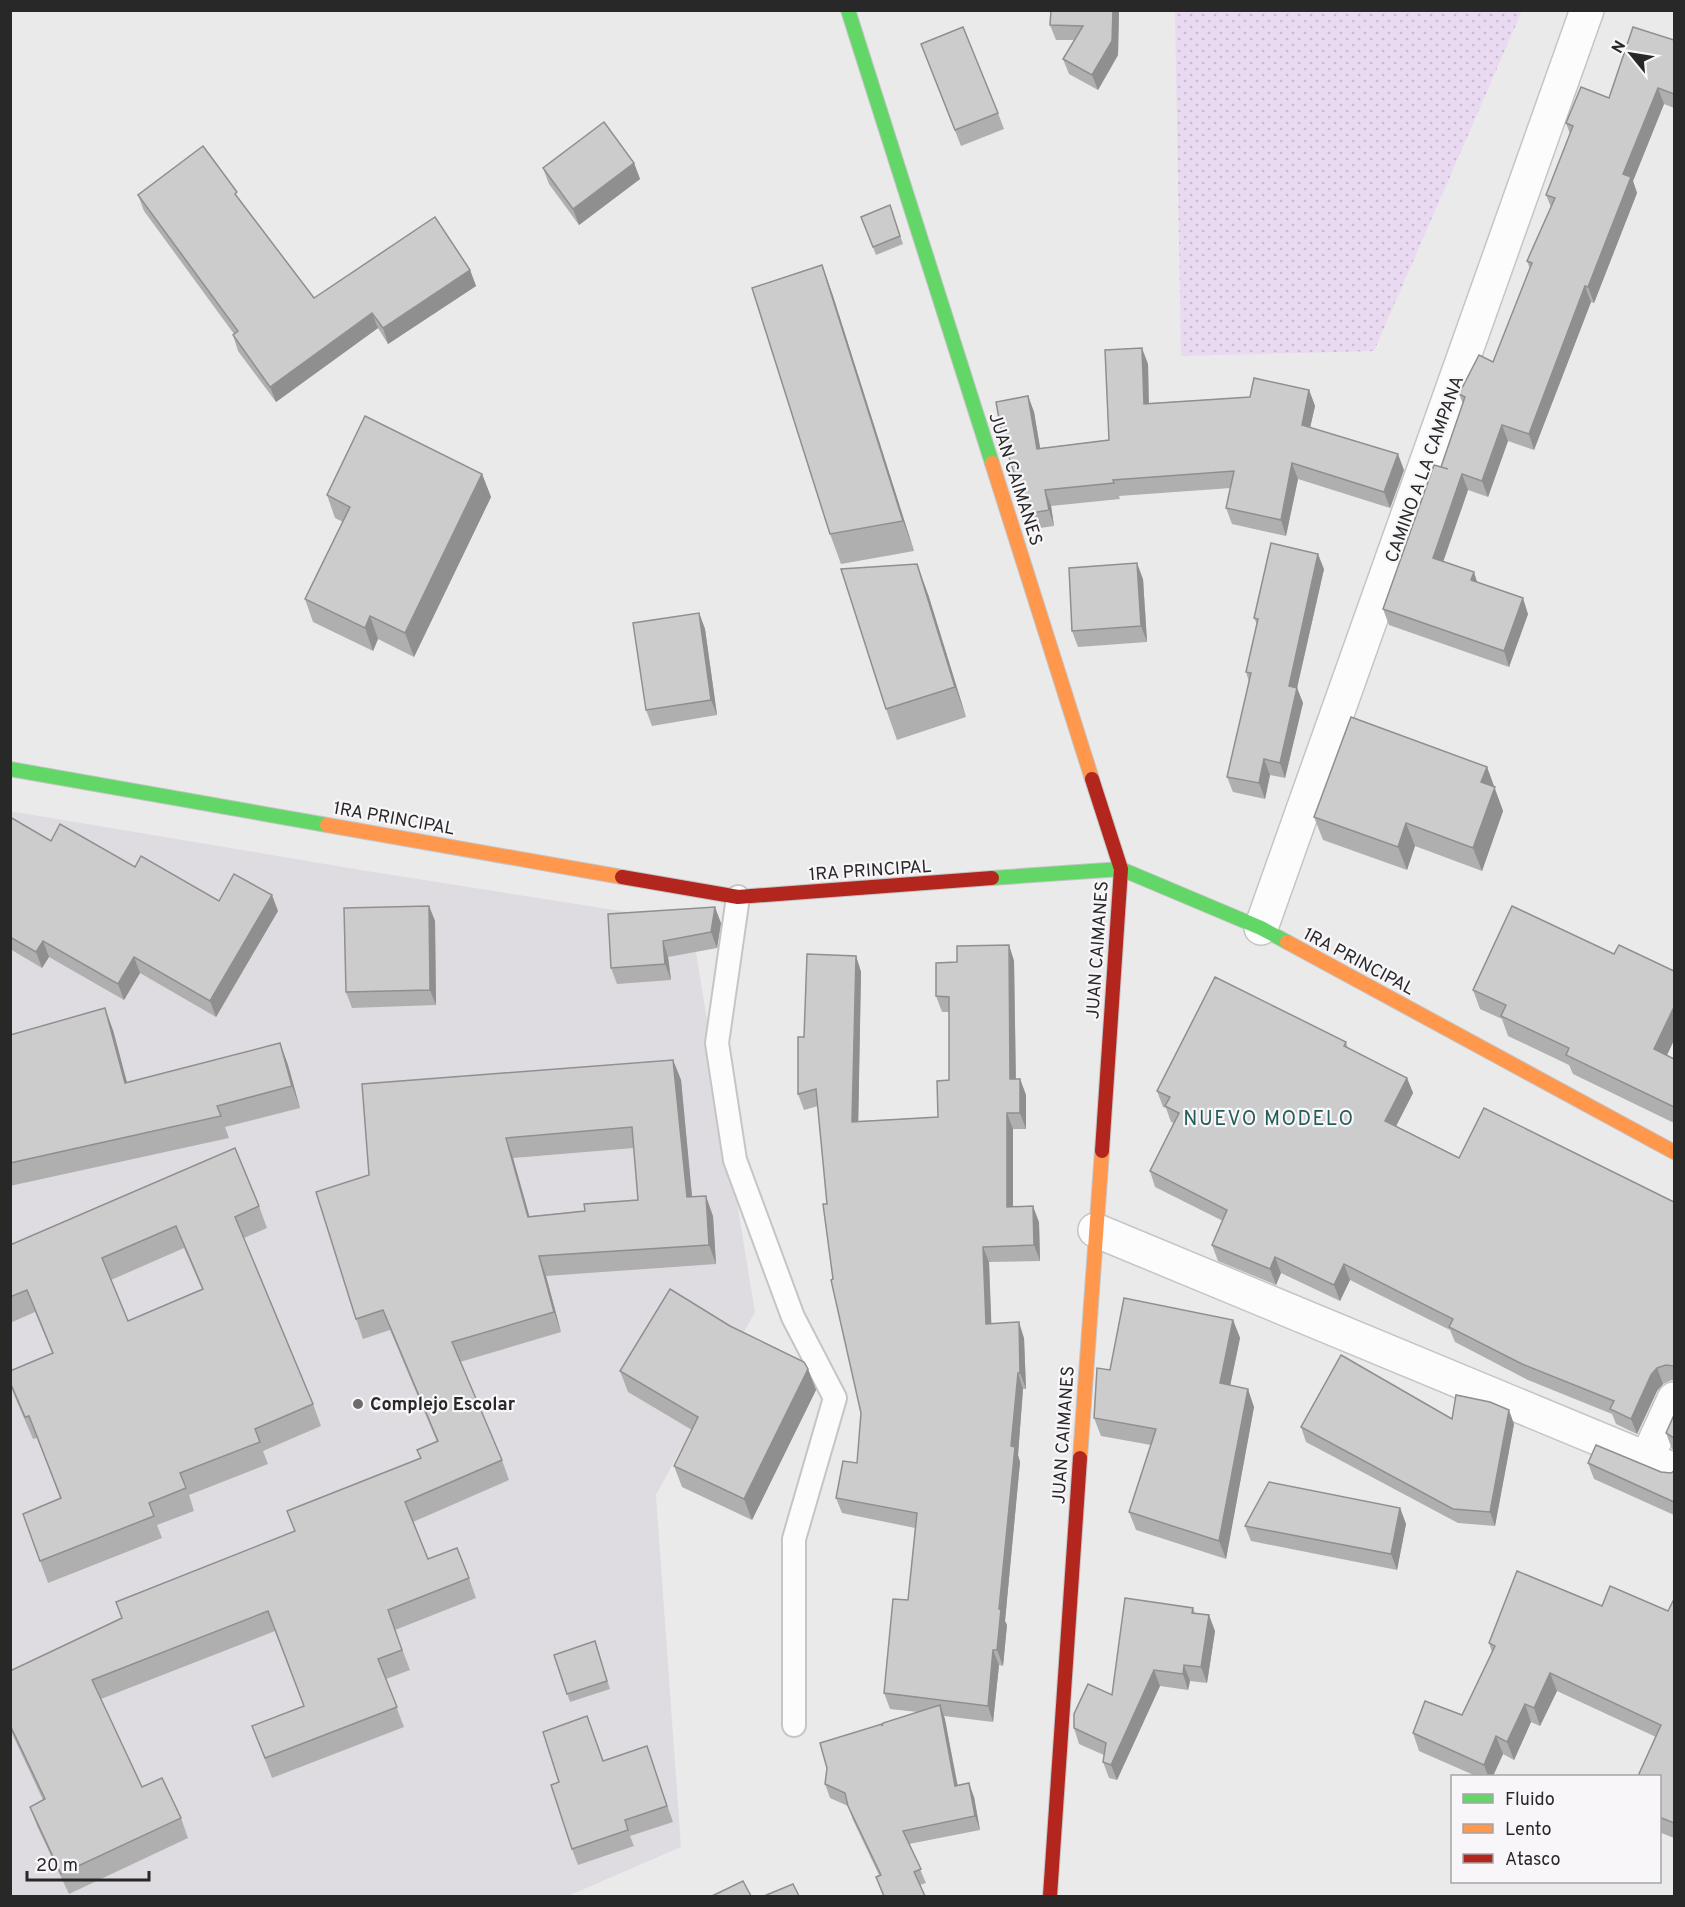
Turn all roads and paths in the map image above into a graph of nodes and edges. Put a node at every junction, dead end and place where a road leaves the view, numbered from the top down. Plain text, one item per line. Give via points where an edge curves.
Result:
1 (848, 10) edge
2 (1587, 10) edge
3 (10, 769) edge
4 (1120, 869) junction
5 (738, 897) junction
6 (1261, 928) junction
7 (1674, 1152) edge
8 (1095, 1230) junction
9 (1674, 1399) edge
10 (1661, 1464) edge
11 (795, 1725) dead end
12 (1050, 1896) edge

1 - 4 street, JUAN CAIMANES
2 - 6 street, CAMINO A LA CAMPANA
3 - 5 street, 1RA PRINCIPAL
4 - 5 street, 1RA PRINCIPAL
4 - 6 street, 1RA PRINCIPAL
4 - 8 street, JUAN CAIMANES
5 - 11 lane via 717,1043 735,1160 794,1317 835,1398 794,1539
6 - 7 street, 1RA PRINCIPAL
8 - 10 street
8 - 12 street, JUAN CAIMANES
9 - 10 street

